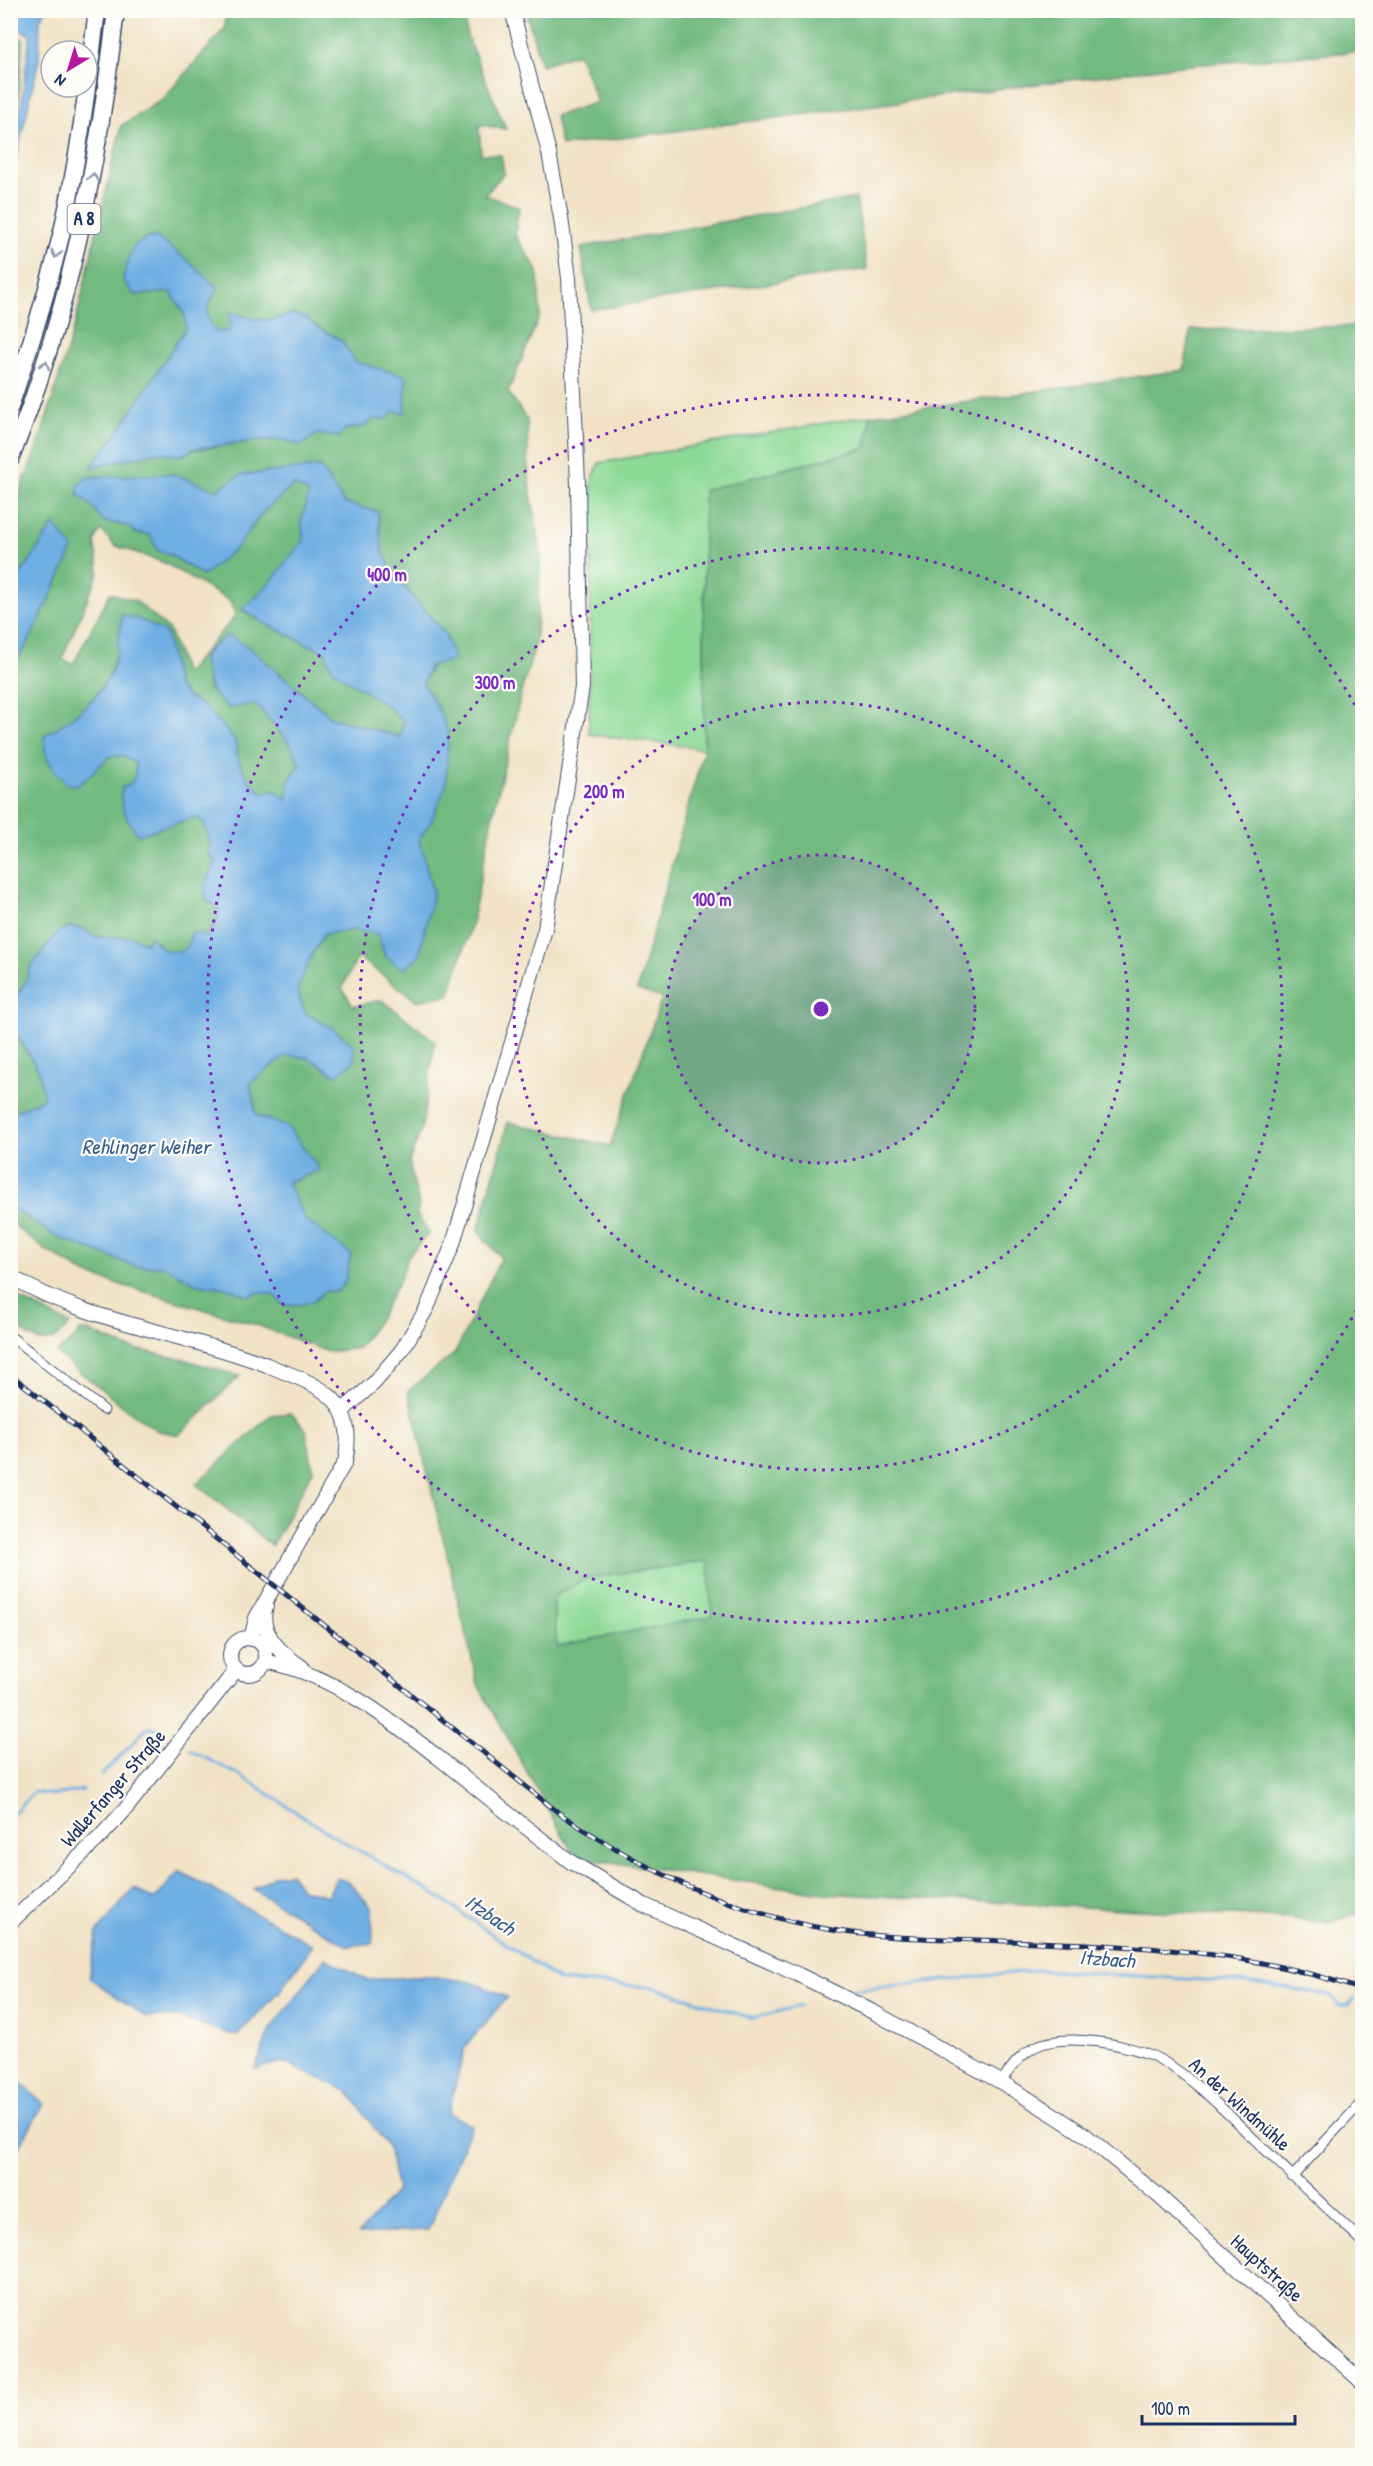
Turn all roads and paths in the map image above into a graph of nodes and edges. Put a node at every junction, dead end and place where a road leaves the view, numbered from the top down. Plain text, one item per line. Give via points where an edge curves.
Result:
1 (97, 10) edge
2 (116, 10) edge
3 (513, 10) edge
4 (10, 406) edge
5 (10, 460) edge
6 (10, 1276) edge
7 (10, 1336) edge
8 (104, 1410) dead end
9 (342, 1411) junction
10 (270, 1596) junction
11 (251, 1639) junction
12 (265, 1661) junction
13 (236, 1670) junction
14 (322, 1681) junction
15 (10, 1923) edge
16 (1001, 2082) junction
17 (1362, 2102) edge
18 (1292, 2176) junction
19 (1362, 2241) edge
20 (1362, 2382) edge

1 -> 4 highway, A 8 via 87,96 63,227 42,309
5 -> 2 highway, A 8 via 72,272 93,174
3 - 9 main road via 549,153 569,278 582,687 545,929 453,1244 427,1308 402,1350 375,1383
6 - 9 main road via 64,1303 115,1321 232,1351 290,1374 333,1398
7 - 8 street
9 - 10 main road via 347,1427 345,1462
10 - 11 main road via 256,1618
10 - 14 main road via 264,1612 268,1634 288,1657
11 - 12 main road via 261,1644
11 - 13 main road via 238,1641 231,1652
12 - 13 main road via 253,1674
12 - 14 main road
13 - 15 main road, Wallerfanger Straße via 124,1811
14 - 16 main road, Hauptstraße via 373,1708 536,1835 606,1884 683,1925 875,2013
16 - 18 street, An der Windmühle via 1019,2059 1036,2046 1053,2041 1134,2049 1157,2057 1201,2089
16 - 20 main road, Hauptstraße via 1085,2135 1145,2184
17 - 18 street, An der Windmühle
18 - 19 street, An der Windmühle

